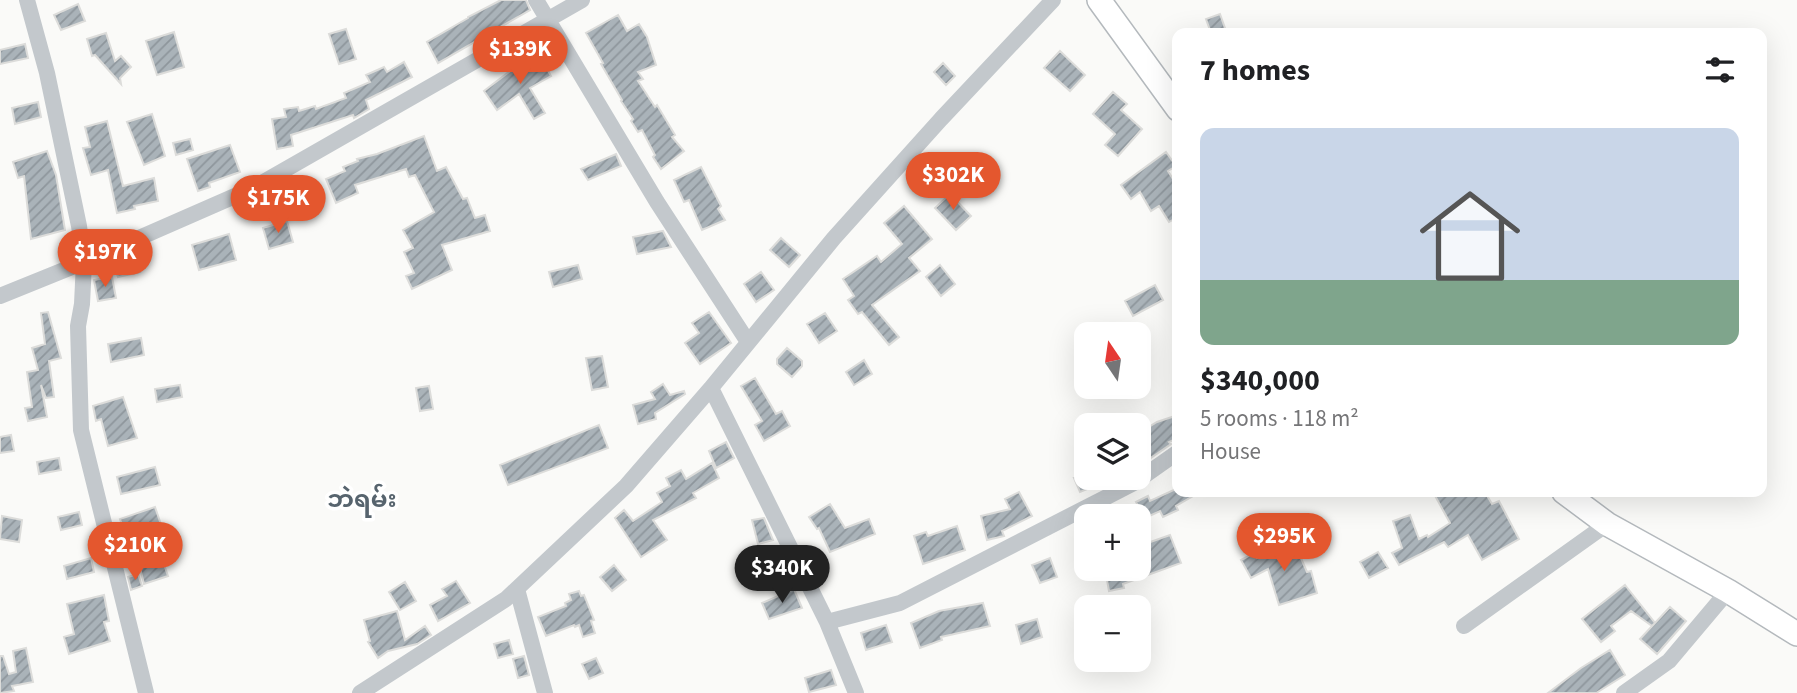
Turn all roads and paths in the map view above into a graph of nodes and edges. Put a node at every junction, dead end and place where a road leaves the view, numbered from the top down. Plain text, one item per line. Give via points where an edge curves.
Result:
1 (27, 0) edge
2 (536, 0) edge
3 (583, 0) edge
4 (1053, 0) edge
5 (1099, 0) edge
6 (548, 20) junction
7 (1172, 101) edge
8 (84, 262) junction
9 (0, 296) edge
10 (748, 342) junction
11 (711, 388) junction
12 (1172, 456) edge
13 (1571, 497) edge
14 (1607, 524) junction
15 (517, 589) junction
16 (1728, 591) junction
17 (827, 622) junction
18 (1464, 626) dead end
19 (1797, 634) edge
20 (146, 693) edge
21 (360, 693) edge
22 (545, 693) edge
23 (856, 693) edge
24 (1624, 693) edge

1 - 8 street via 47,73
2 - 6 street
3 - 6 street
4 - 10 street via 834,238
5 - 7 highway
6 - 8 street via 253,188
6 - 10 street via 656,202
8 - 9 street
8 - 20 street via 78,327 81,430
10 - 11 street
11 - 15 street via 626,486
11 - 17 street
12 - 17 street via 1134,483 900,603
13 - 14 highway
14 - 16 highway
14 - 18 street
15 - 21 street
15 - 22 street
16 - 19 highway
16 - 24 street via 1669,661
17 - 23 street

